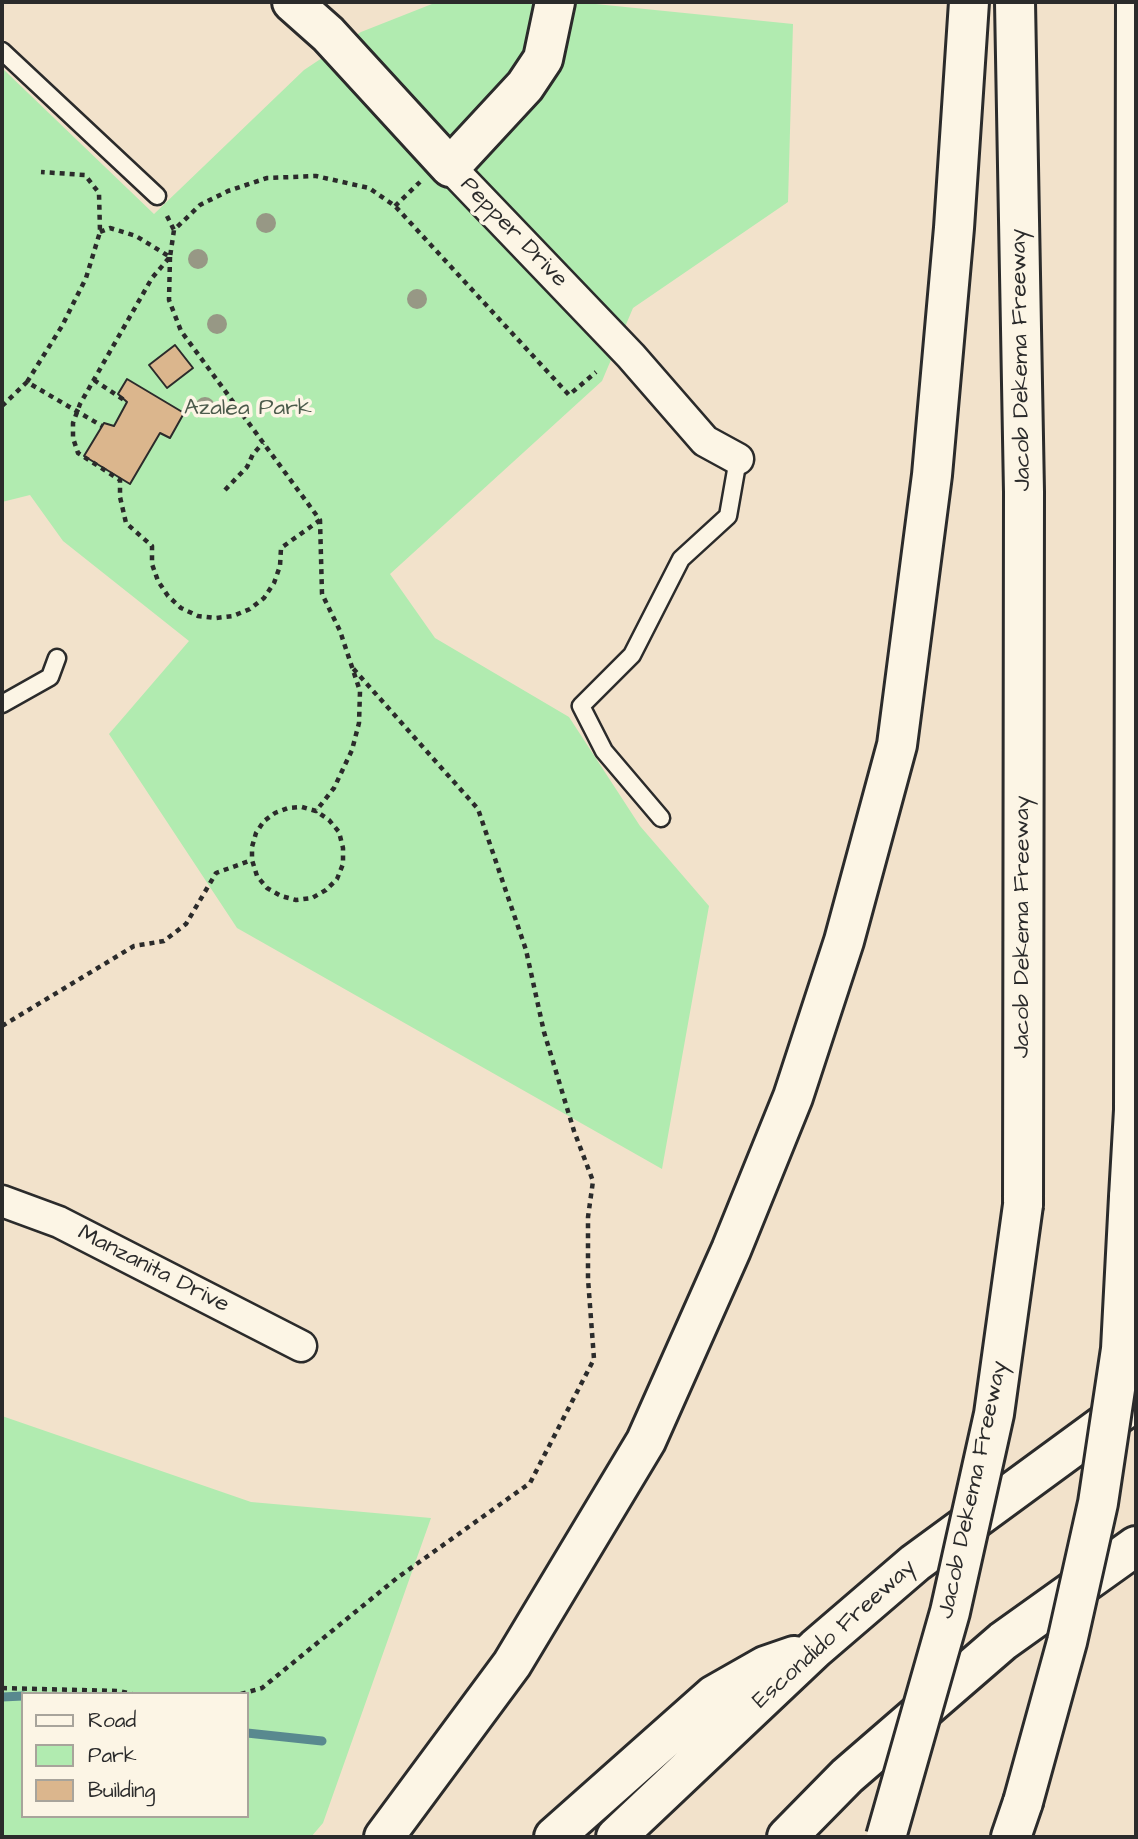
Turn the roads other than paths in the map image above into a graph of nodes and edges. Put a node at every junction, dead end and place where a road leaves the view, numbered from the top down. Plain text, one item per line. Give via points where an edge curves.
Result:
1 (292, 2) edge
2 (555, 2) edge
3 (968, 2) edge
4 (1016, 2) edge
5 (1136, 2) edge
6 (2, 51) edge
7 (432, 171) junction
8 (157, 196) dead end
9 (738, 459) joint
10 (57, 658) dead end
11 (2, 704) edge
12 (661, 818) dead end
13 (2, 1201) edge
14 (301, 1346) dead end
15 (1136, 1401) edge
16 (1136, 1546) edge
17 (816, 1648) junction
18 (1017, 1820) edge
19 (384, 1837) edge
20 (554, 1837) edge
21 (616, 1837) edge
22 (787, 1837) edge
23 (886, 1837) edge

1 - 7 main road, Pepper Drive via 328,34
2 - 7 main road via 543,59 525,86
3 - 19 main road via 932,475 897,745 844,941 793,1097 646,1441 512,1664
4 - 23 main road, Jacob Dekema Freeway, bridge via 1024,492 1023,1205 994,1414 950,1612
5 - 18 main road, bridge via 1134,1110 1121,1349 1098,1503 1067,1642
6 - 8 lane
7 - 9 street, Pepper Drive via 631,356 705,440
9 - 12 lane via 728,516 681,559 632,655 581,706 604,751
10 - 11 lane via 50,677
13 - 14 street, Manzanita Drive via 59,1222
15 - 17 main road, Escondido Freeway via 915,1563
16 - 22 main road via 1003,1641 847,1776
17 - 20 main road via 765,1666 714,1695
17 - 21 main road, Escondido Freeway

